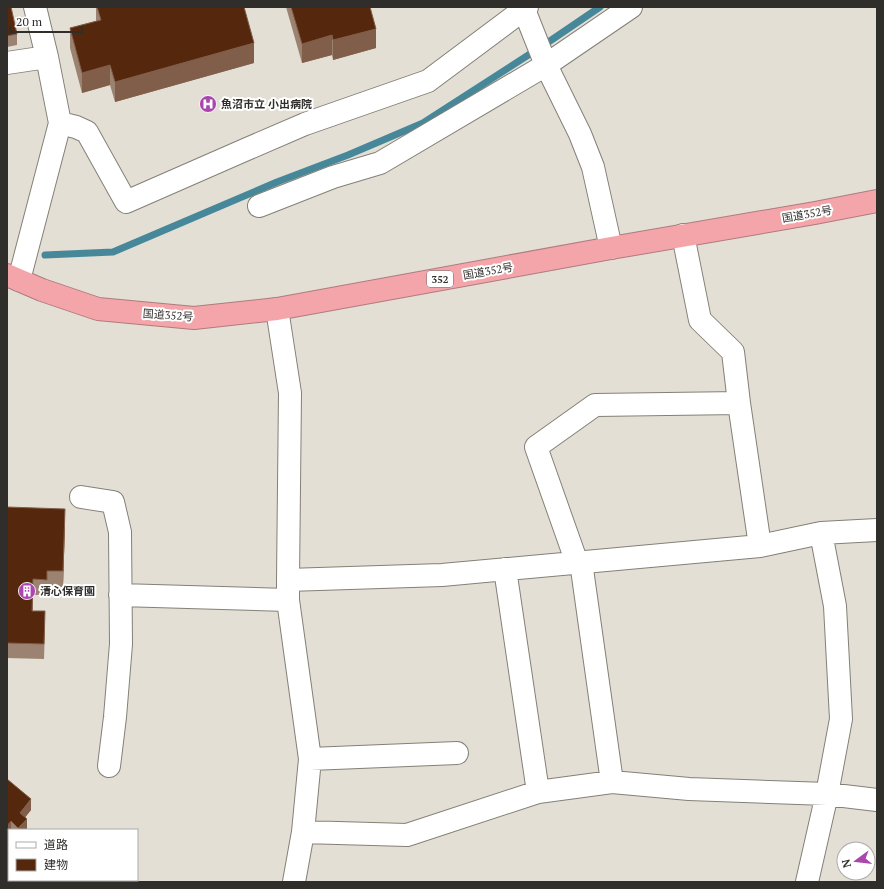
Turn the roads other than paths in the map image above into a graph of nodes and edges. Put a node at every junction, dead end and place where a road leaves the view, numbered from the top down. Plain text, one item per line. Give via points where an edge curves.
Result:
1 (35, 7) edge
2 (631, 7) edge
3 (525, 8) edge
4 (542, 55) junction
5 (47, 57) junction
6 (7, 62) edge
7 (60, 123) junction
8 (877, 201) edge
9 (259, 206) dead end
10 (684, 235) junction
11 (611, 248) junction
12 (13, 278) edge
13 (276, 309) junction
14 (739, 403) junction
15 (80, 497) dead end
16 (877, 530) edge
17 (821, 533) junction
18 (760, 546) junction
19 (579, 562) junction
20 (506, 569) junction
21 (288, 590) junction
22 (120, 595) junction
23 (457, 753) dead end
24 (310, 759) junction
25 (109, 766) dead end
26 (612, 782) junction
27 (538, 792) junction
28 (827, 794) junction
29 (877, 800) edge
30 (303, 832) junction
31 (294, 882) edge
32 (807, 882) edge

1 - 5 street
2 - 4 street
3 - 4 street
3 - 7 street via 428,82 306,124 126,202 87,132 76,126
4 - 9 street via 380,163 333,177
4 - 11 street via 593,167
5 - 6 street
5 - 7 street
7 - 12 street
8 - 10 highway, 国道352号 / 352
10 - 11 highway, 国道352号 / 352
10 - 14 street via 700,320 733,352
11 - 13 highway, 国道352号 / 352
12 - 13 highway, 国道352号 / 352 via 98,309 194,318
13 - 21 street via 290,393
14 - 18 street
14 - 19 street via 595,405 536,447
15 - 22 street via 113,502 120,532
16 - 17 street
17 - 18 street
17 - 28 street via 835,606 841,719
18 - 19 street
19 - 20 street
19 - 26 street
20 - 21 street
20 - 27 street
21 - 22 street
21 - 24 street
22 - 25 street via 121,644
23 - 24 street
24 - 30 street
26 - 27 street
26 - 28 street via 690,789
27 - 30 street via 407,835
28 - 29 street
28 - 32 street
30 - 31 street

